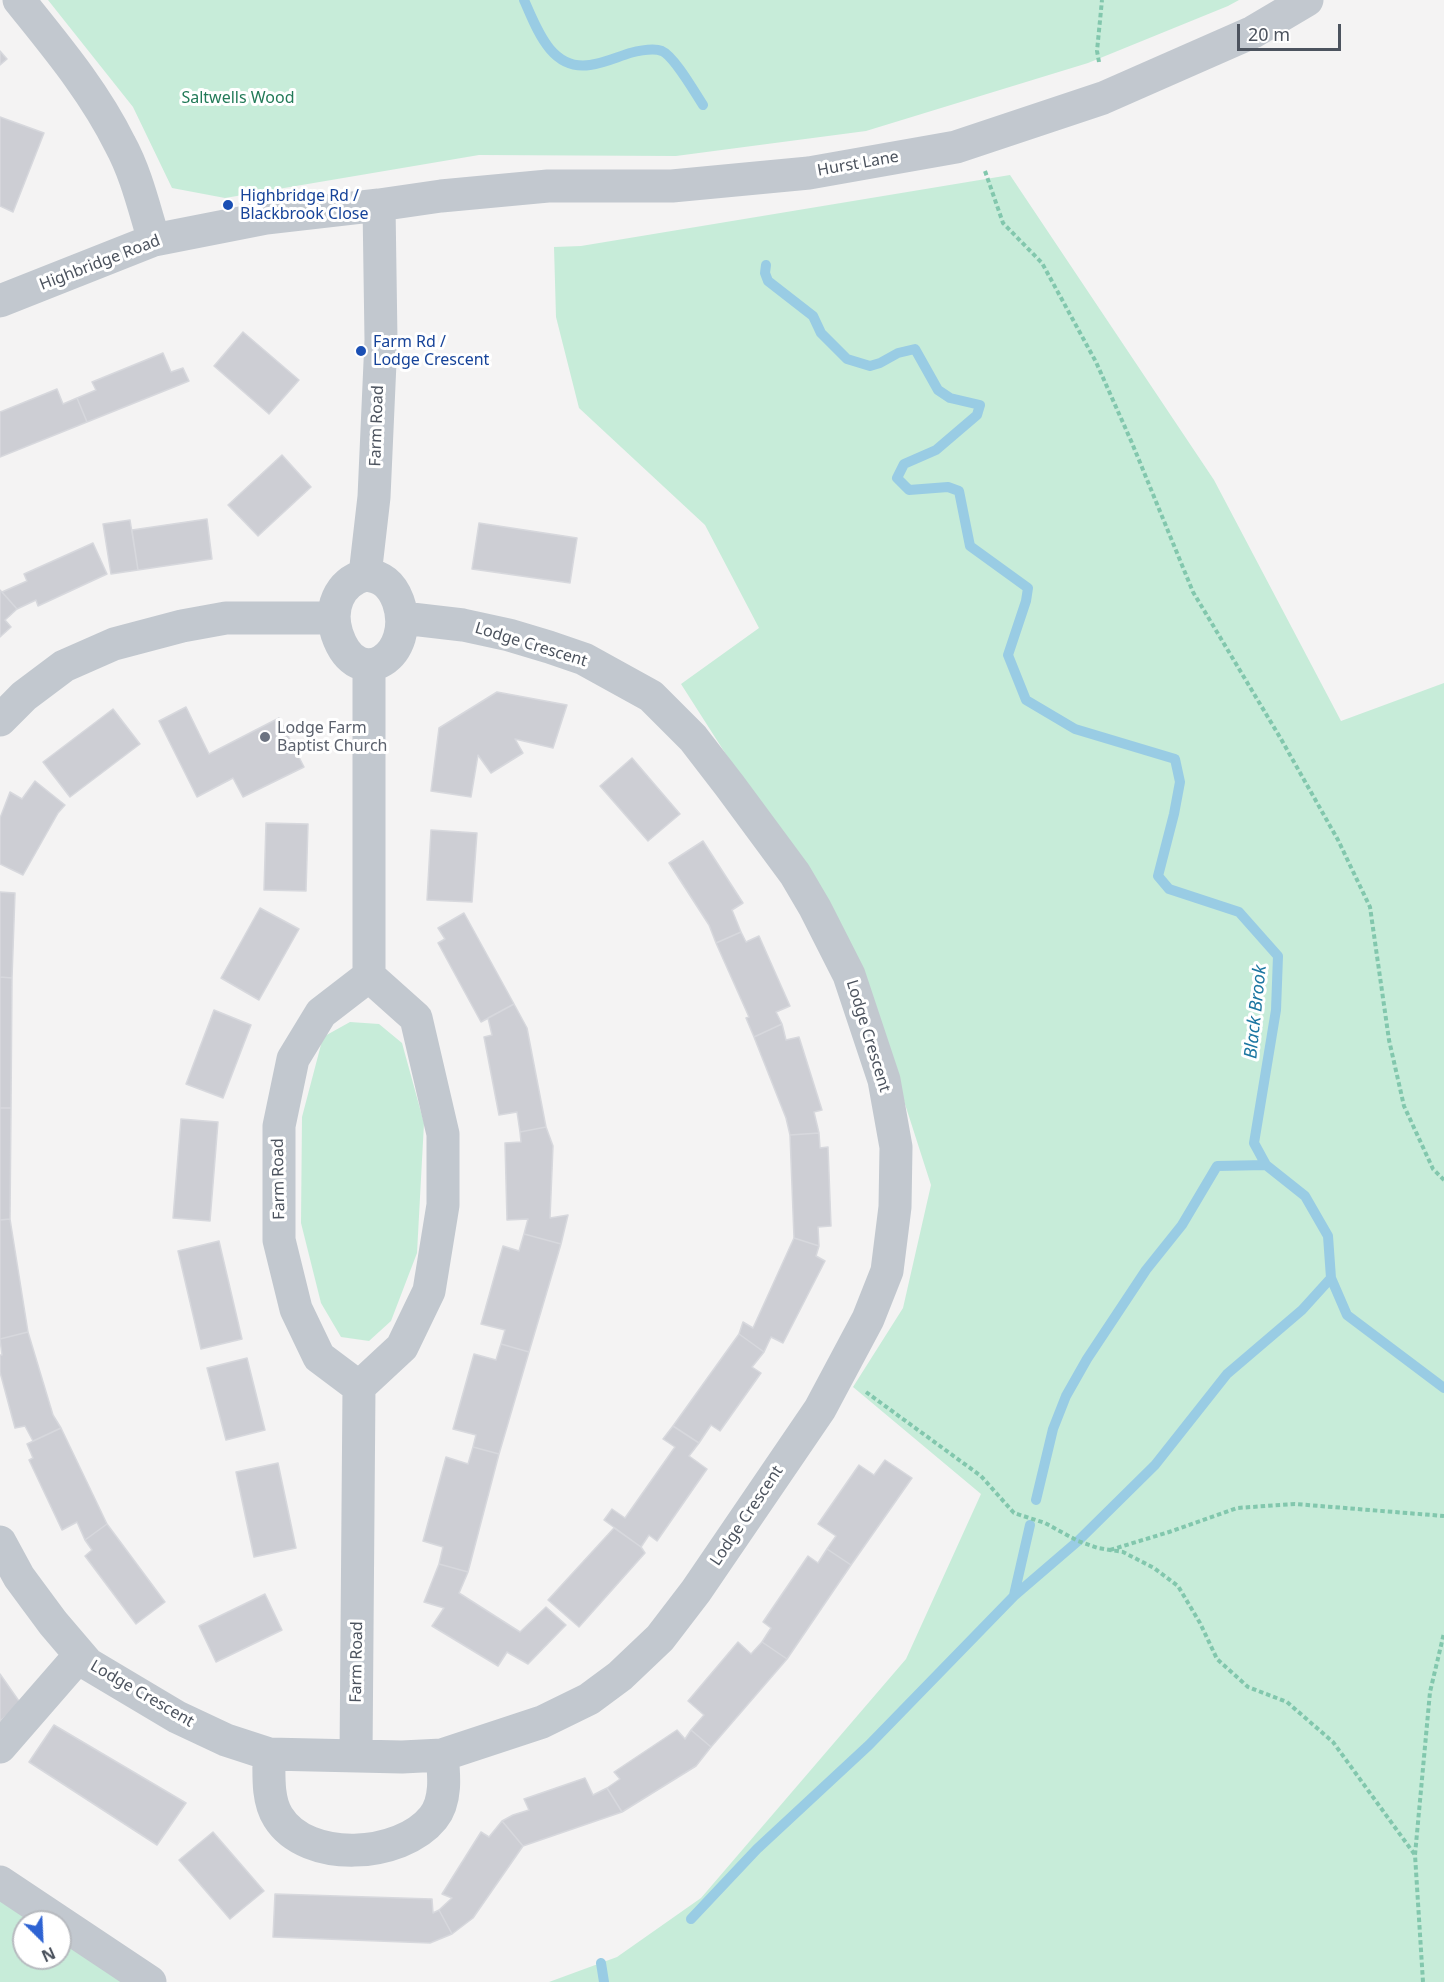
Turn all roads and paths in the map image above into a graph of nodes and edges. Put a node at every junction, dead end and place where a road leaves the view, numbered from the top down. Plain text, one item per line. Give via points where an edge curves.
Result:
1 (19, 0) edge
2 (1102, 0) edge
3 (1307, 0) edge
4 (1103, 98) junction
5 (975, 140) junction
6 (379, 205) junction
7 (154, 240) junction
8 (0, 301) edge
9 (364, 575) junction
10 (333, 618) junction
11 (403, 618) junction
12 (369, 666) junction
13 (0, 720) edge
14 (369, 976) junction
15 (1444, 1180) edge
16 (839, 1374) junction
17 (359, 1387) junction
18 (1444, 1516) edge
19 (0, 1542) edge
20 (1109, 1550) junction
21 (1444, 1633) edge
22 (80, 1655) junction
23 (0, 1747) edge
24 (269, 1754) junction
25 (442, 1755) junction
26 (356, 1756) junction
27 (1415, 1855) junction
28 (0, 1882) edge
29 (42, 1910) edge
30 (72, 1930) edge
31 (150, 1982) edge
32 (1423, 1982) edge

1 - 7 street via 91,94 121,144
2 - 4 path via 1097,51
3 - 4 street, Hurst Lane via 1253,32
4 - 5 street, Hurst Lane
5 - 6 street, Hurst Lane via 956,147 809,173 672,186 548,186
5 - 15 path via 1003,223 1042,263 1096,362 1193,592 1338,840 1370,907 1389,1040 1404,1106 1433,1169
6 - 7 street, Highbridge Road via 266,218
6 - 9 street, Farm Road via 381,340 374,497
7 - 8 street, Highbridge Road
9 - 10 street via 356,577 340,593
9 - 11 street via 375,576 390,586
10 - 12 street via 347,652
10 - 13 street via 226,618 114,644 64,666
11 - 12 street via 392,654 380,664
11 - 16 street, Lodge Crescent via 463,625 549,647 584,659 651,696 693,738 795,874 815,908 849,975 869,1030 884,1080 896,1147 895,1207 887,1271 868,1319
12 - 14 street
14 - 17 street via 416,1018 443,1134 442,1205 429,1291 402,1347
14 - 17 street, Farm Road via 321,1014 293,1059 279,1126 279,1240 296,1309 319,1357
16 - 20 path via 981,1476 1014,1513
16 - 25 street, Lodge Crescent via 696,1591 660,1638 589,1699 542,1722
17 - 26 street, Farm Road
18 - 20 path via 1295,1504 1237,1508
19 - 22 street, Lodge Crescent via 19,1577
20 - 27 path via 1124,1552 1178,1586 1217,1659 1248,1687 1287,1702 1334,1742
21 - 27 path via 1430,1692
22 - 23 street
22 - 24 street, Lodge Crescent via 88,1664 177,1717 226,1740
24 - 25 street via 271,1799 278,1818 301,1840 338,1850 377,1848 412,1836 434,1817 444,1782
24 - 26 street, Lodge Crescent
25 - 26 street, Lodge Crescent
27 - 32 path
28 - 29 street
30 - 31 street

